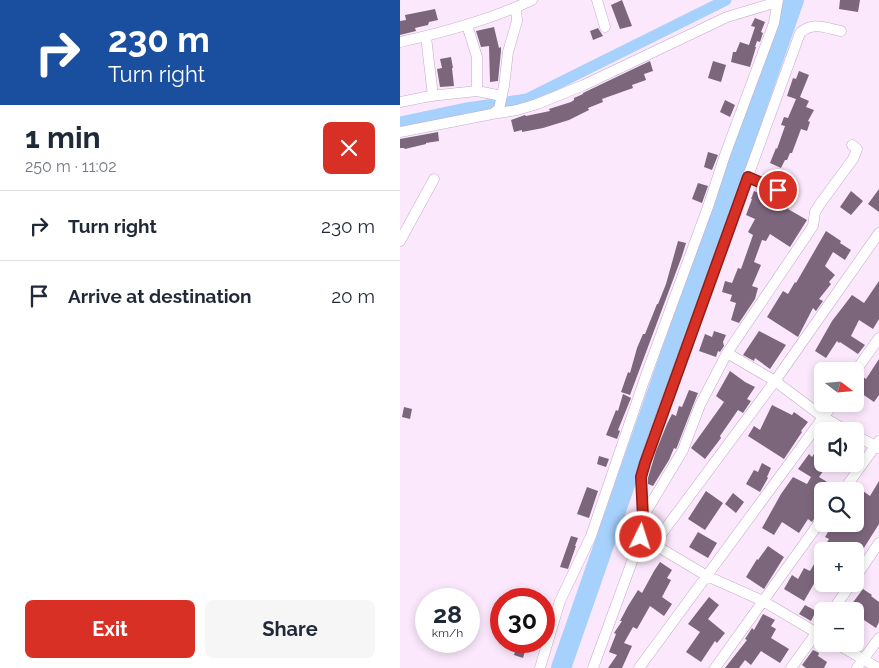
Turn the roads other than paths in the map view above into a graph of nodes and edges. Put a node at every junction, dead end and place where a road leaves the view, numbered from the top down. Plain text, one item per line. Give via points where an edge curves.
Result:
1 (532, 0) edge
2 (596, 0) edge
3 (778, 1) edge
4 (516, 8) junction
5 (467, 25) junction
6 (605, 27) dead end
7 (841, 31) dead end
8 (426, 36) junction
9 (400, 42) edge
10 (477, 91) junction
11 (433, 96) junction
12 (400, 102) edge
13 (499, 105) junction
14 (400, 132) edge
15 (852, 145) dead end
16 (748, 177) junction
17 (434, 179) dead end
18 (778, 190) dead end
19 (879, 233) edge
20 (400, 241) edge
21 (879, 338) edge
22 (727, 353) junction
23 (862, 362) edge
24 (775, 380) junction
25 (827, 412) edge
26 (824, 417) junction
27 (833, 422) edge
28 (864, 439) edge
29 (878, 445) edge
30 (849, 482) edge
31 (643, 517) junction
32 (814, 530) edge
33 (641, 537) junction
34 (879, 543) edge
35 (654, 544) junction
36 (864, 565) edge
37 (707, 576) junction
38 (763, 601) junction
39 (814, 627) edge
40 (879, 638) edge
41 (814, 640) edge
42 (847, 652) edge
43 (861, 664) edge
44 (540, 668) edge
45 (593, 668) edge
46 (639, 668) edge
47 (715, 668) edge
48 (791, 668) edge
49 (878, 668) edge

1 - 4 street
2 - 6 street
3 - 13 street via 728,17 537,104 517,110
3 - 44 street via 774,23 591,536 560,601
4 - 5 street
4 - 13 street via 517,21
5 - 8 street
5 - 10 street via 477,57
7 - 16 street via 810,26 800,33
8 - 9 street
8 - 11 street
10 - 11 street
10 - 13 street
11 - 12 street
13 - 14 street
15 - 22 street via 856,152 815,212 813,226
16 - 18 street
16 - 31 street via 649,449 641,477
17 - 20 street
19 - 24 street
21 - 23 street
22 - 24 street
22 - 31 street via 700,405 683,450
24 - 26 street
24 - 35 street
25 - 26 street
26 - 27 street
26 - 37 street
28 - 29 street
29 - 30 street
31 - 33 street
32 - 38 street
33 - 35 street
33 - 45 street
34 - 36 street
35 - 37 street
37 - 38 street
37 - 46 street
38 - 39 street
38 - 47 street
40 - 43 street
41 - 48 street
42 - 43 street
43 - 49 street

